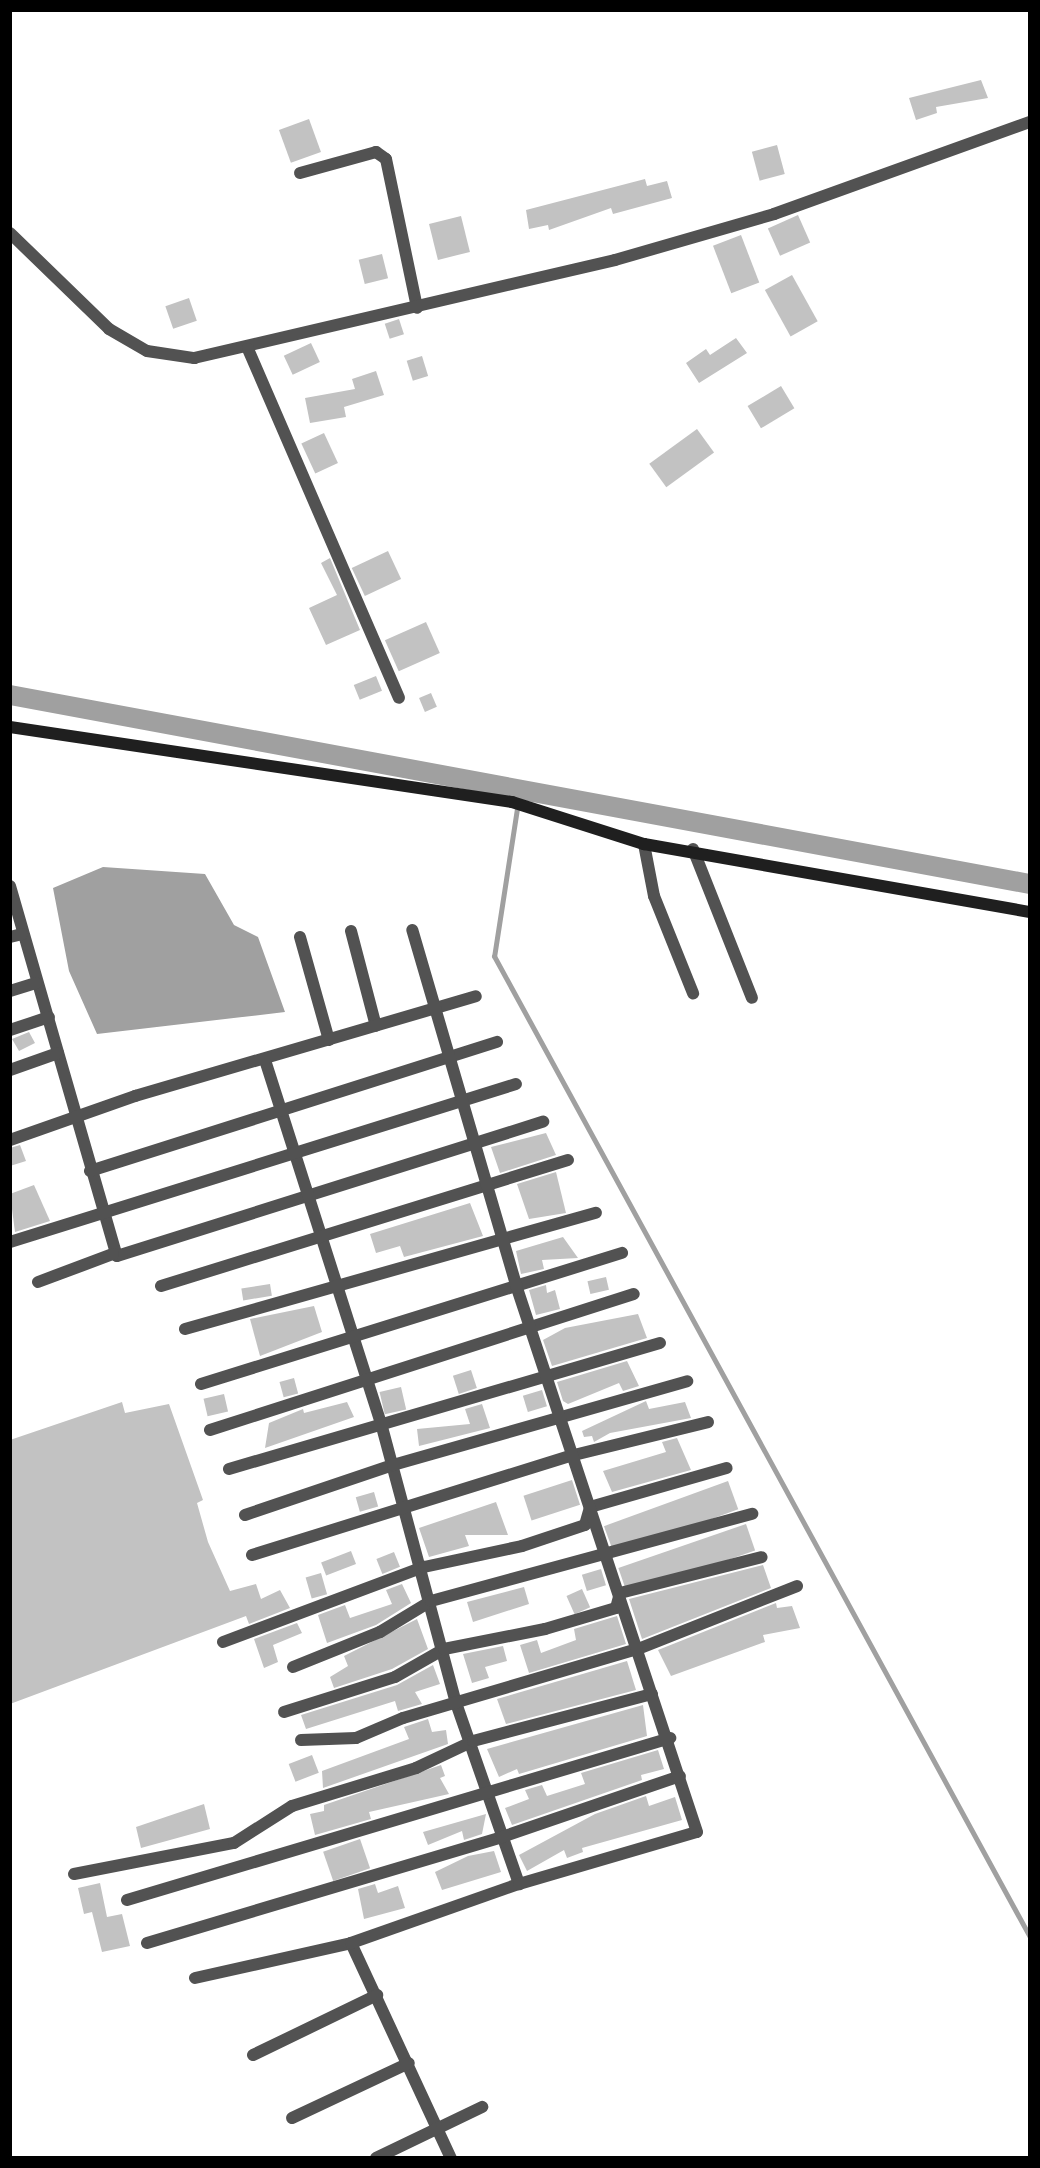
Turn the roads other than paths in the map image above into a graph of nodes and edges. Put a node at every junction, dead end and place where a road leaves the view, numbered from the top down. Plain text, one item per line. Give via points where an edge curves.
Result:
1 (1029, 122) edge
2 (300, 173) dead end
3 (10, 233) edge
4 (417, 308) junction
5 (248, 349) junction
6 (399, 698) dead end
7 (10, 727) edge
8 (644, 844) junction
9 (693, 849) junction
10 (11, 892) edge
11 (1029, 912) edge
12 (412, 930) dead end
13 (351, 931) dead end
14 (16, 936) edge
15 (300, 937) dead end
16 (36, 983) junction
17 (10, 991) edge
18 (693, 993) dead end
19 (477, 996) dead end
20 (752, 998) dead end
21 (436, 1007) junction
22 (49, 1017) junction
23 (376, 1026) junction
24 (10, 1030) edge
25 (329, 1040) junction
26 (497, 1042) dead end
27 (58, 1053) junction
28 (451, 1057) junction
29 (265, 1060) junction
30 (10, 1070) edge
31 (516, 1084) dead end
32 (463, 1102) junction
33 (280, 1113) junction
34 (75, 1117) junction
35 (543, 1122) dead end
36 (10, 1140) edge
37 (476, 1144) junction
38 (294, 1151) junction
39 (568, 1160) dead end
40 (90, 1171) junction
41 (487, 1186) junction
42 (309, 1200) junction
43 (103, 1211) junction
44 (596, 1213) dead end
45 (321, 1237) junction
46 (502, 1237) junction
47 (10, 1242) edge
48 (622, 1253) dead end
49 (113, 1254) junction
50 (38, 1282) dead end
51 (160, 1286) dead end
52 (336, 1288) junction
53 (517, 1288) junction
54 (634, 1294) dead end
55 (531, 1327) junction
56 (185, 1329) dead end
57 (351, 1340) junction
58 (660, 1343) dead end
59 (550, 1379) junction
60 (366, 1381) junction
61 (687, 1381) dead end
62 (201, 1384) dead end
63 (563, 1416) junction
64 (708, 1422) dead end
65 (382, 1427) junction
66 (210, 1430) dead end
67 (574, 1455) junction
68 (393, 1465) junction
69 (728, 1468) dead end
70 (229, 1469) dead end
71 (405, 1506) junction
72 (590, 1507) junction
73 (752, 1514) dead end
74 (245, 1515) dead end
75 (604, 1550) junction
76 (252, 1555) dead end
77 (762, 1557) dead end
78 (424, 1567) junction
79 (797, 1586) dead end
80 (620, 1593) junction
81 (431, 1601) junction
82 (223, 1642) dead end
83 (444, 1649) junction
84 (638, 1649) junction
85 (293, 1667) dead end
86 (652, 1694) junction
87 (456, 1703) junction
88 (284, 1712) dead end
89 (670, 1738) junction
90 (301, 1740) dead end
91 (473, 1741) junction
92 (680, 1776) junction
93 (489, 1788) junction
94 (502, 1837) junction
95 (74, 1874) dead end
96 (519, 1884) junction
97 (127, 1900) dead end
98 (147, 1943) dead end
99 (351, 1943) junction
100 (195, 1978) dead end
101 (377, 1995) junction
102 (254, 2055) dead end
103 (409, 2063) junction
104 (482, 2107) dead end
105 (292, 2118) dead end
106 (438, 2127) junction
107 (376, 2157) edge
108 (451, 2157) edge

1 - 4 street via 774,214
2 - 4 street via 376,152 386,159
3 - 5 street via 109,329 131,344 194,358
4 - 5 street
5 - 6 street
7 - 8 main road via 512,802
8 - 9 main road
8 - 18 street via 654,896
9 - 11 main road
9 - 20 street
10 - 14 street
12 - 21 street
13 - 23 street
14 - 16 street
15 - 25 street
16 - 17 street
16 - 22 street
19 - 21 street
21 - 23 street
21 - 28 street
22 - 24 street
22 - 27 street
23 - 25 street
25 - 29 street
26 - 28 street
27 - 30 street
27 - 34 street
28 - 32 street
28 - 33 street
29 - 33 street
29 - 34 street
31 - 32 street
32 - 37 street
32 - 38 street
33 - 38 street
33 - 40 street
34 - 36 street
34 - 40 street
35 - 37 street
37 - 41 street
37 - 42 street
38 - 42 street
38 - 43 street
39 - 41 street
40 - 43 street
41 - 45 street
41 - 46 street
42 - 45 street
42 - 49 street via 125,1257
43 - 47 street
43 - 49 street
44 - 46 street
45 - 51 street
45 - 52 street
46 - 52 street
46 - 53 street
48 - 53 street
49 - 50 street
52 - 56 street
52 - 57 street
53 - 55 street
53 - 57 street
54 - 55 street
55 - 59 street
55 - 60 street
57 - 60 street
57 - 62 street
58 - 59 street
59 - 63 street
59 - 65 street
60 - 65 street
60 - 66 street
61 - 63 street
63 - 67 street
63 - 68 street
64 - 67 street
65 - 68 street
65 - 70 street
67 - 71 street
67 - 72 street
68 - 71 street
68 - 74 street
69 - 72 street
71 - 76 street
71 - 78 street
72 - 75 street
72 - 78 street via 585,1525 522,1546
73 - 75 street
75 - 80 street
75 - 81 street
77 - 80 street
78 - 81 street
78 - 82 street
79 - 84 street
80 - 83 street via 616,1608
80 - 84 street
81 - 83 street
81 - 85 street via 380,1632
83 - 87 street
83 - 88 street via 395,1677
84 - 86 street
84 - 87 street
86 - 89 street
86 - 91 street
87 - 90 street via 356,1738
87 - 91 street
89 - 92 street
89 - 93 street
91 - 93 street
91 - 95 street via 416,1768 292,1806 234,1843
92 - 94 street
92 - 96 street via 697,1833
93 - 94 street
93 - 97 street via 394,1823
94 - 96 street
94 - 98 street
96 - 99 street
99 - 100 street
99 - 101 street
101 - 102 street
101 - 103 street
103 - 105 street
103 - 106 street
104 - 106 street
106 - 107 street
106 - 108 street

